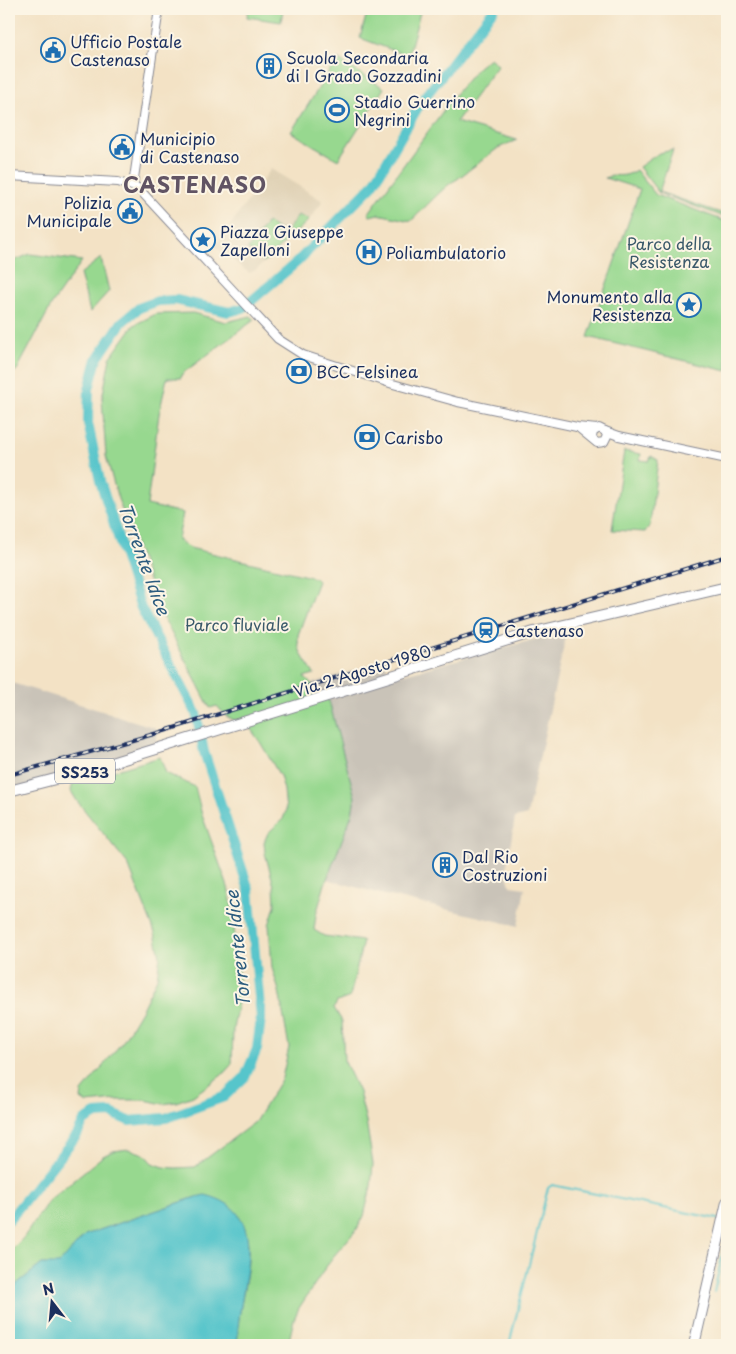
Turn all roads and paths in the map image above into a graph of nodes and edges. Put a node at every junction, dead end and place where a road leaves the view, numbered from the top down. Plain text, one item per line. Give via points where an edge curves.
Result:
1 (159, 9) edge
2 (9, 176) edge
3 (133, 185) junction
4 (577, 428) junction
5 (597, 429) junction
6 (605, 431) junction
7 (592, 437) junction
8 (630, 438) junction
9 (604, 442) junction
10 (727, 459) edge
11 (727, 586) edge
12 (9, 791) edge
13 (727, 1202) edge
14 (694, 1345) edge

1 - 3 street
2 - 3 street via 113,181
3 - 4 street via 143,191 287,346 319,361 451,400
4 - 5 street
4 - 7 street
5 - 6 street
5 - 7 street
6 - 8 street
6 - 9 street via 607,438
7 - 9 street via 597,443
8 - 9 street
8 - 10 street
11 - 12 main road, Via 2 Agosto 1980 / SS253 via 559,625 82,772
13 - 14 main road

